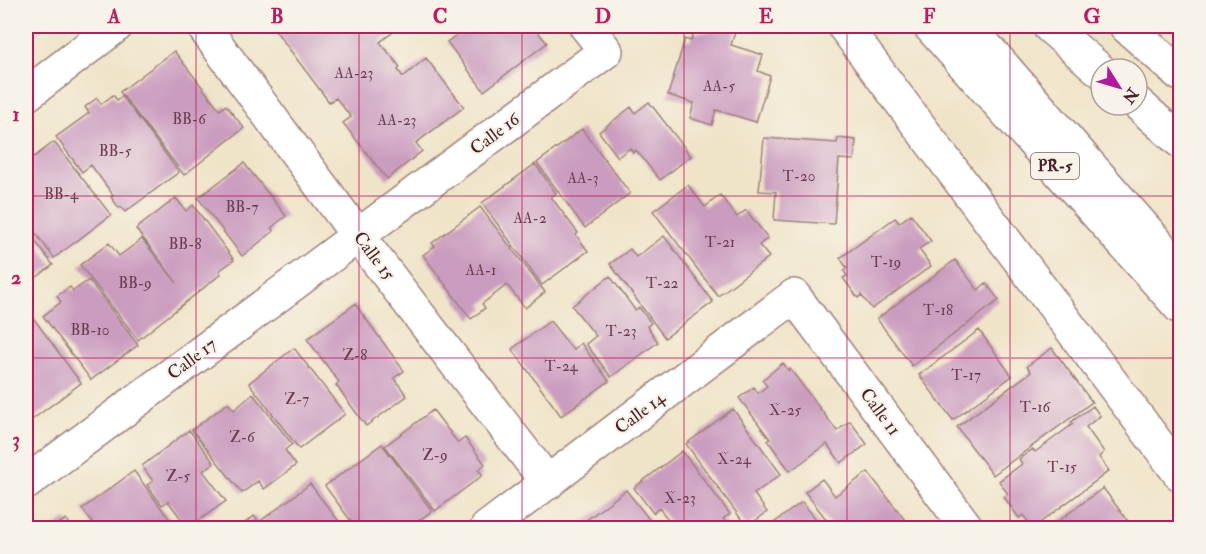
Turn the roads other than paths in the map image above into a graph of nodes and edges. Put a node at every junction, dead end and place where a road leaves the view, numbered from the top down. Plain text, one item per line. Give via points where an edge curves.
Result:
1 (116, 26) edge
2 (203, 26) edge
3 (586, 26) edge
4 (844, 26) edge
5 (930, 26) edge
6 (968, 26) edge
7 (1049, 26) edge
8 (1126, 26) edge
9 (1089, 61) edge
10 (1180, 74) edge
11 (26, 95) edge
12 (1149, 114) edge
13 (1180, 141) edge
14 (358, 236) junction
15 (1180, 269) edge
16 (794, 296) joint
17 (1180, 308) edge
18 (1180, 474) edge
19 (26, 483) edge
20 (548, 483) junction
21 (487, 528) edge
22 (967, 528) edge

1 - 11 main road
2 - 14 main road, Calle 15
3 - 14 main road, Calle 16 via 606,51
4 - 18 main road
5 - 17 main road, PR-5
6 - 15 main road
7 - 9 main road
8 - 10 main road
12 - 13 main road
14 - 19 main road, Calle 17
14 - 20 main road, Calle 15
16 - 20 main road, Calle 14
16 - 22 main road, Calle 11
20 - 21 main road, Calle 14

